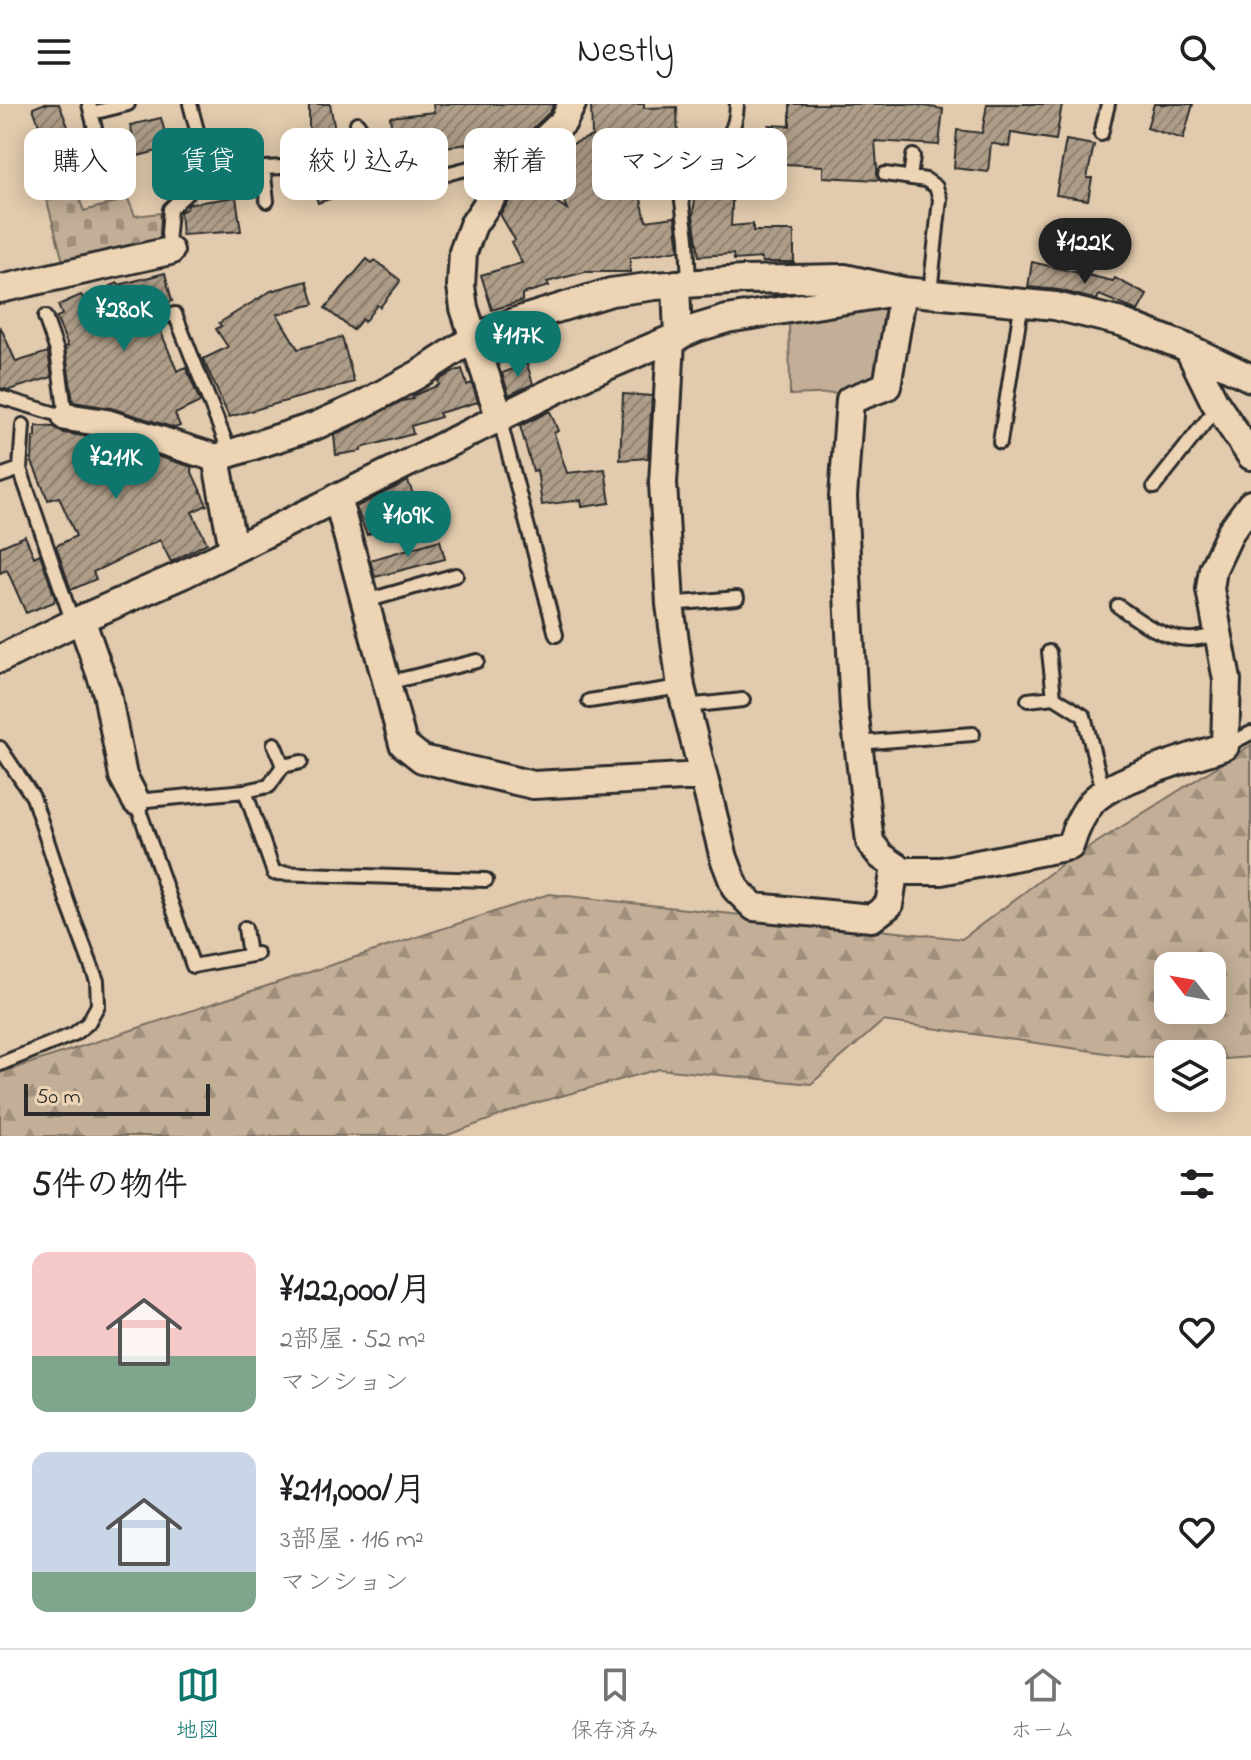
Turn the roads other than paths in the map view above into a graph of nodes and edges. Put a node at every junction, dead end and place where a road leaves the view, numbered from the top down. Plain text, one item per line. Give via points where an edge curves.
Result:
1 (128, 104) edge
2 (190, 104) edge
3 (572, 104) edge
4 (737, 104) edge
5 (1108, 104) edge
6 (91, 108) edge
7 (357, 123) dead end
8 (95, 128) edge
9 (196, 128) edge
10 (556, 128) edge
11 (733, 128) edge
12 (1101, 134) dead end
13 (913, 156) dead end
14 (464, 169) edge
15 (885, 174) dead end
16 (264, 176) edge
17 (910, 178) junction
18 (180, 200) edge
19 (490, 200) edge
20 (682, 200) edge
21 (267, 201) dead end
22 (170, 251) joint
23 (683, 284) junction
24 (0, 289) edge
25 (903, 291) junction
26 (930, 293) junction
27 (1022, 301) junction
28 (45, 317) dead end
29 (144, 321) dead end
30 (475, 337) junction
31 (674, 339) junction
32 (1188, 348) junction
33 (1251, 378) edge
34 (0, 397) edge
35 (1218, 406) junction
36 (499, 416) junction
37 (66, 417) junction
38 (23, 425) dead end
39 (1000, 442) dead end
40 (223, 455) junction
41 (1251, 456) edge
42 (20, 469) junction
43 (0, 476) edge
44 (1154, 487) dead end
45 (337, 497) junction
46 (1251, 504) edge
47 (233, 548) junction
48 (456, 575) dead end
49 (737, 598) dead end
50 (366, 601) junction
51 (670, 604) junction
52 (1118, 606) dead end
53 (77, 621) junction
54 (1219, 634) junction
55 (556, 635) dead end
56 (1049, 652) dead end
57 (0, 659) edge
58 (477, 661) dead end
59 (387, 683) junction
60 (684, 696) junction
61 (1054, 697) junction
62 (743, 700) dead end
63 (1028, 700) dead end
64 (589, 701) dead end
65 (1251, 733) edge
66 (973, 734) dead end
67 (857, 743) junction
68 (274, 744) dead end
69 (1225, 746) junction
70 (0, 748) edge
71 (301, 762) dead end
72 (283, 766) junction
73 (703, 776) junction
74 (245, 791) junction
75 (1104, 794) junction
76 (136, 801) junction
77 (895, 867) junction
78 (486, 880) dead end
79 (245, 928) dead end
80 (0, 1064) edge

1 - 6 lane
2 - 9 lane
3 - 10 street
4 - 11 lane
5 - 12 lane
6 - 8 lane
7 - 14 lane via 399,186
13 - 17 lane
15 - 17 lane
16 - 21 lane
17 - 26 lane via 926,180 940,199
18 - 22 lane via 170,209
19 - 30 street via 463,252 464,308
20 - 23 lane via 687,238
22 - 24 street
23 - 25 street via 844,278
23 - 30 street via 611,292
23 - 31 street
25 - 26 street
25 - 31 street via 727,319
25 - 67 street via 887,386 850,400 843,497
26 - 27 street
27 - 32 street via 1121,322
27 - 39 lane
28 - 37 lane via 57,351
29 - 40 lane via 175,314
30 - 36 street
30 - 40 street via 362,405
31 - 36 street
31 - 51 street via 663,483
32 - 33 street
32 - 35 street
34 - 37 lane
35 - 41 street
35 - 44 lane
36 - 45 street
36 - 55 lane
37 - 40 street
38 - 42 lane
40 - 47 street
42 - 43 lane
42 - 53 lane
45 - 47 street
45 - 50 street
46 - 54 street via 1213,569 1210,589
47 - 53 street
48 - 50 lane
49 - 51 lane
50 - 59 street
51 - 60 street
52 - 54 lane via 1161,633 1187,639
53 - 57 street
53 - 76 street via 107,693 123,776
54 - 69 street via 1227,680
56 - 61 lane
58 - 59 lane
59 - 73 street via 403,744 422,759 533,785
60 - 62 lane
60 - 64 lane
60 - 73 street
61 - 63 lane
61 - 75 lane via 1084,716
65 - 69 lane
66 - 67 lane
67 - 77 street via 870,842
68 - 72 lane
69 - 75 street via 1136,776
70 - 80 lane via 33,797 97,981 98,1005 74,1034
71 - 72 lane
72 - 74 lane via 269,786
73 - 77 street via 736,889 754,907 872,918 889,905
74 - 76 lane
74 - 78 lane via 274,873
75 - 77 street via 1094,799 1076,826 1070,846 941,871
76 - 79 lane via 193,966 253,954

